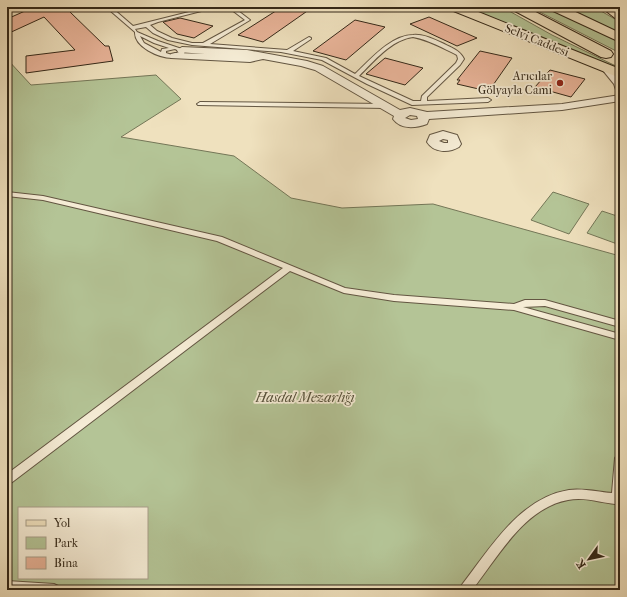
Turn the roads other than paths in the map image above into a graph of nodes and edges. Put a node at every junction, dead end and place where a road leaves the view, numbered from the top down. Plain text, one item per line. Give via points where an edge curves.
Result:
1 (108, 7) edge
2 (214, 7) edge
3 (230, 7) edge
4 (353, 7) edge
5 (380, 7) edge
6 (455, 7) edge
7 (517, 7) edge
8 (555, 7) edge
9 (607, 7) edge
10 (620, 15) edge
11 (146, 25) junction
12 (132, 28) junction
13 (137, 32) junction
14 (309, 38) dead end
15 (620, 38) edge
16 (203, 45) junction
17 (177, 51) junction
18 (289, 51) junction
19 (164, 55) junction
20 (614, 61) edge
21 (620, 74) edge
22 (356, 76) junction
23 (620, 97) edge
24 (488, 100) dead end
25 (424, 103) junction
26 (200, 104) dead end
27 (386, 106) junction
28 (438, 114) junction
29 (402, 118) junction
30 (7, 194) edge
31 (288, 268) junction
32 (514, 307) junction
33 (620, 324) edge
34 (620, 337) edge
35 (620, 458) edge
36 (7, 480) edge
37 (618, 499) edge
38 (7, 587) edge
39 (54, 590) edge
40 (464, 590) edge

1 - 12 lane
2 - 11 lane
3 - 16 lane via 248,20
4 - 5 lane
6 - 20 main road, Selvi Caddesi
7 - 20 main road, Selvi Caddesi
8 - 15 main road
9 - 10 main road
11 - 12 lane
11 - 16 lane via 170,39
12 - 13 lane
13 - 17 lane
13 - 19 lane via 139,41
14 - 18 lane
16 - 18 lane
17 - 19 lane
17 - 19 lane via 166,49
17 - 27 street via 250,59 263,56 303,62 319,68
18 - 22 lane via 324,59
20 - 21 main road, Selvi Caddesi
20 - 23 street
22 - 25 lane via 404,100
22 - 25 lane via 402,37 424,38 459,54 461,59 424,97
23 - 28 street via 562,106
24 - 25 lane
26 - 27 lane
27 - 29 street
28 - 29 street via 423,116 412,111 404,112
28 - 29 street via 438,137
30 - 31 lane via 43,198 219,239
31 - 32 lane via 344,290 394,298
31 - 36 lane
32 - 33 lane via 525,303 545,303
32 - 34 lane
35 - 37 lane
37 - 40 lane via 569,495 540,505 516,524
38 - 39 lane

